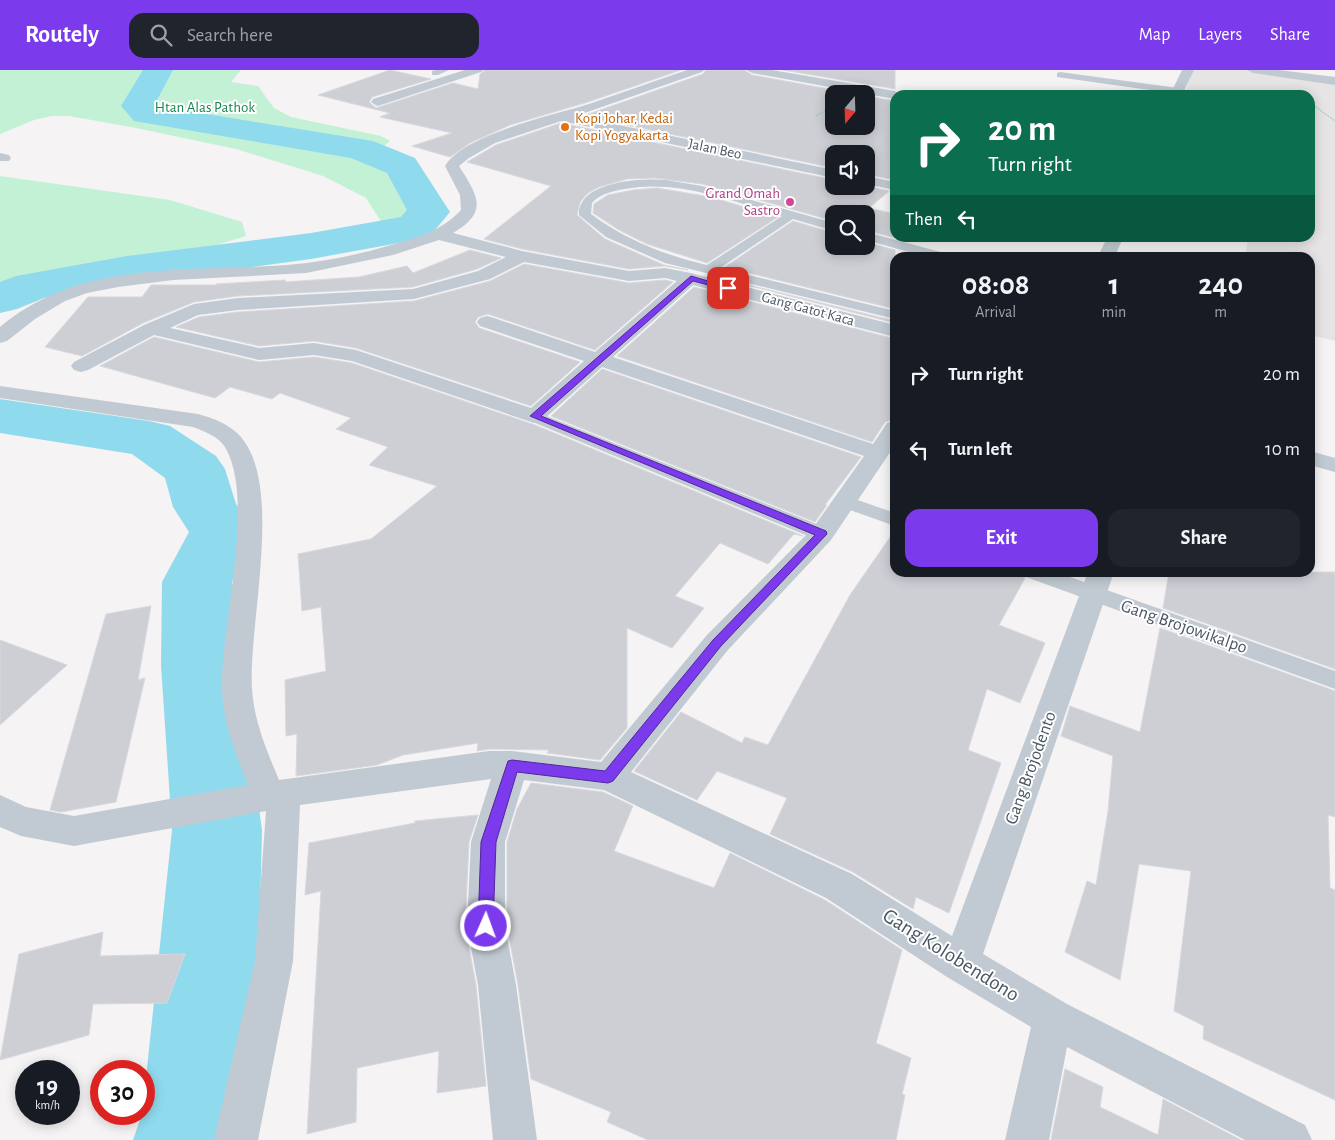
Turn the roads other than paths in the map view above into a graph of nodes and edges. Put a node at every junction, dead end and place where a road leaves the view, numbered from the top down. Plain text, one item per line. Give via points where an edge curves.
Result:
1 (445, 70) edge
2 (477, 70) edge
3 (698, 70) edge
4 (752, 70) edge
5 (1188, 70) edge
6 (1253, 70) edge
7 (435, 73) dead end
8 (1060, 75) dead end
9 (1335, 82) edge
10 (1158, 90) edge
11 (1178, 90) edge
12 (890, 95) edge
13 (377, 102) dead end
14 (562, 117) junction
15 (825, 172) edge
16 (875, 182) edge
17 (890, 185) edge
18 (790, 215) junction
19 (825, 225) edge
20 (440, 235) junction
21 (875, 238) edge
22 (925, 252) edge
23 (522, 256) junction
24 (699, 274) junction
25 (890, 314) edge
26 (487, 322) dead end
27 (151, 329) junction
28 (890, 330) edge
29 (0, 337) edge
30 (600, 359) junction
31 (81, 366) dead end
32 (0, 392) edge
33 (534, 416) junction
34 (890, 435) edge
35 (878, 453) junction
36 (1315, 459) edge
37 (1335, 465) edge
38 (843, 501) junction
39 (890, 518) edge
40 (822, 534) junction
41 (1060, 577) edge
42 (1097, 584) edge
43 (1335, 680) edge
44 (512, 765) junction
45 (608, 777) junction
46 (277, 794) junction
47 (0, 810) edge
48 (961, 963) junction
49 (1053, 1018) junction
50 (236, 1140) edge
51 (515, 1140) edge
52 (1027, 1140) edge
53 (1290, 1140) edge

1 - 7 lane
2 - 13 street
3 - 14 street
4 - 12 street
5 - 11 street
6 - 9 street
8 - 10 lane
14 - 15 street, Jalan Beo
14 - 20 street via 502,135 453,164 471,205 463,220
16 - 17 street
18 - 19 lane
18 - 24 lane
18 - 24 lane via 698,188 654,183 619,187 590,197 585,215 610,234
20 - 23 street, Gang Gatot Kaca
20 - 29 street via 357,259 290,270 156,276 81,289 43,305
21 - 22 lane
23 - 24 street, Gang Gatot Kaca via 624,275 658,272
23 - 27 street via 492,272 427,292 204,308
24 - 25 lane
24 - 28 street, Gang Gatot Kaca
24 - 30 street
26 - 30 street
27 - 31 street
27 - 33 street via 259,354 314,350 356,356
30 - 33 street
30 - 35 street
32 - 46 street via 198,421 226,436 235,445 242,460 249,508 238,645 239,711 245,736
33 - 40 lane
34 - 35 street
35 - 38 street
36 - 37 street
38 - 39 lane
38 - 40 street
40 - 45 street via 717,643
41 - 42 lane, Gang Brojowikalpo
42 - 43 lane, Gang Brojowikalpo
42 - 48 street, Gang Brojodento
44 - 45 street, Gang Kolobendono
44 - 46 street, Gang Kolobendono
44 - 51 street via 488,842 486,926 497,985
45 - 48 street, Gang Kolobendono via 839,886
46 - 47 street, Gang Kolobendono via 74,831 20,821
46 - 50 street via 274,961
48 - 49 street, Gang Kolobendono
49 - 52 street
49 - 53 street, Gang Kolobendono

